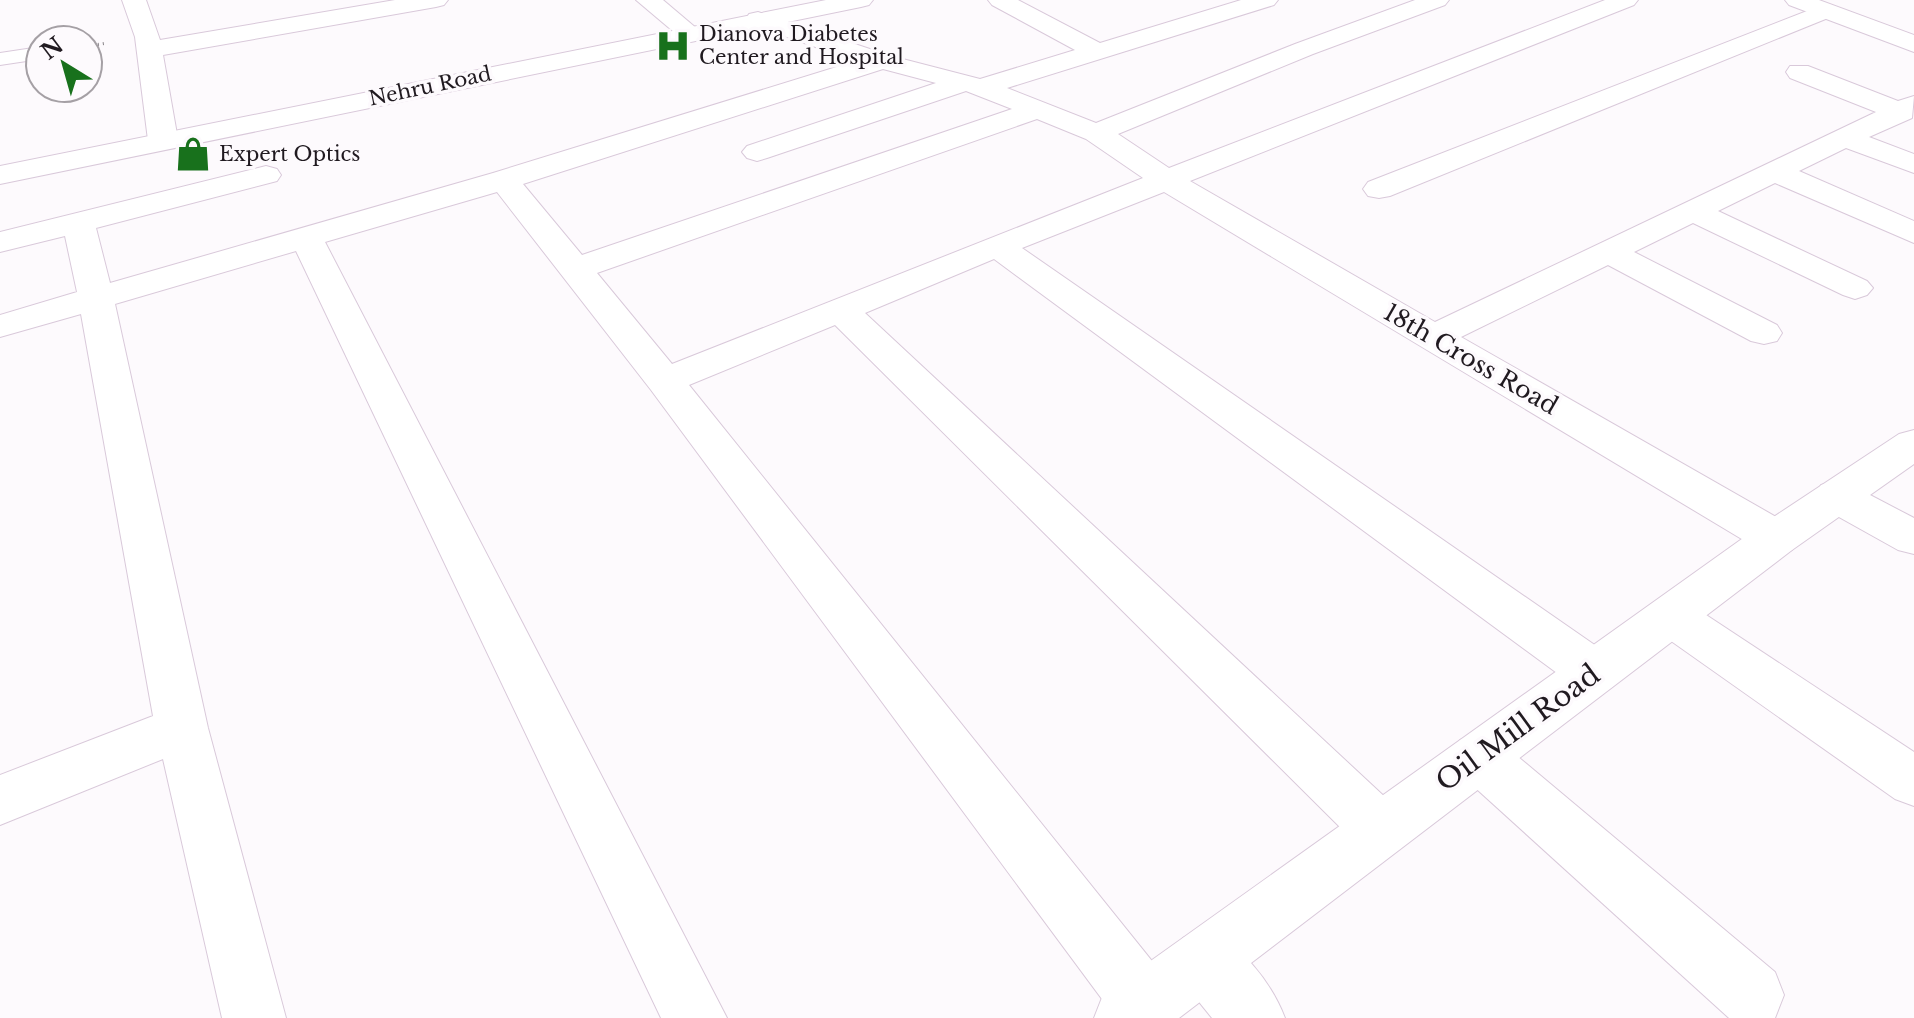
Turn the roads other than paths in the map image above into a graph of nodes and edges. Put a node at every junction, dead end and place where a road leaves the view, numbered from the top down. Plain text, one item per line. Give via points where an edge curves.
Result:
1 (134, 0) edge
2 (436, 0) edge
3 (648, 0) edge
4 (861, 0) edge
5 (1000, 0) edge
6 (1266, 0) edge
7 (1437, 0) edge
8 (1626, 0) edge
9 (1797, 0) edge
10 (1825, 11) junction
11 (758, 19) junction
12 (690, 33) junction
13 (1914, 44) edge
14 (149, 50) junction
15 (1100, 53) junction
16 (24, 55) edge
17 (0, 59) edge
18 (882, 61) junction
19 (1799, 72) dead end
20 (973, 85) junction
21 (1911, 106) edge
22 (1037, 110) junction
23 (1096, 133) junction
24 (1847, 138) junction
25 (163, 140) junction
26 (757, 152) dead end
27 (1914, 164) edge
28 (1774, 171) junction
29 (0, 175) edge
30 (266, 175) dead end
31 (504, 180) junction
32 (1166, 180) junction
33 (1379, 189) dead end
34 (1693, 211) junction
35 (78, 222) junction
36 (1914, 233) edge
37 (305, 236) junction
38 (0, 242) edge
39 (997, 246) junction
40 (1607, 251) junction
41 (575, 269) junction
42 (1855, 288) dead end
43 (96, 298) junction
44 (840, 309) junction
45 (0, 326) edge
46 (1764, 333) dead end
47 (1432, 337) junction
48 (665, 381) junction
49 (1914, 444) edge
50 (1836, 496) junction
51 (1776, 538) junction
52 (1914, 538) edge
53 (1671, 616) junction
54 (1594, 672) junction
55 (182, 728) junction
56 (1479, 757) junction
57 (1914, 782) edge
58 (0, 800) edge
59 (1381, 830) junction
60 (1205, 960) junction
61 (1752, 995) dead end
62 (1135, 1011) edge
63 (254, 1018) edge
64 (695, 1018) edge
65 (1253, 1018) edge

1 - 14 street
2 - 14 street
3 - 12 street
4 - 11 street, Nehru Road
5 - 15 street
6 - 15 street
7 - 23 street
8 - 32 street
9 - 10 street
10 - 13 street
10 - 33 street
11 - 12 street, Nehru Road
11 - 18 street, 18th Cross Road
12 - 25 street, Nehru Road
14 - 25 street
15 - 20 street
16 - 17 lane
18 - 20 street, 18th Cross Road
18 - 31 street
19 - 21 street
20 - 22 street, 18th Cross Road
20 - 26 street
21 - 24 street
22 - 23 street, 18th Cross Road
22 - 41 street
23 - 32 street, 18th Cross Road
24 - 27 street
24 - 28 street
25 - 29 street, Nehru Road
28 - 34 street
28 - 36 street
30 - 35 street
31 - 37 street
31 - 41 street
32 - 39 street
32 - 47 street, 18th Cross Road
34 - 40 street
34 - 42 street
35 - 38 street
35 - 43 street
37 - 43 street
37 - 64 street
39 - 44 street
39 - 54 street
40 - 46 street
40 - 47 street
41 - 48 street
43 - 45 street
43 - 55 street
44 - 48 street
44 - 59 street
47 - 51 street, 18th Cross Road
48 - 62 street
49 - 50 street, Oil Mill Road
50 - 51 street, Oil Mill Road
50 - 52 street
51 - 53 street, Oil Mill Road
53 - 54 street, Oil Mill Road
53 - 57 street
54 - 56 street, Oil Mill Road
55 - 58 street
55 - 63 street
56 - 59 street, Oil Mill Road
56 - 61 street
59 - 60 street, Oil Mill Road
60 - 62 street, Oil Mill Road
60 - 65 street

